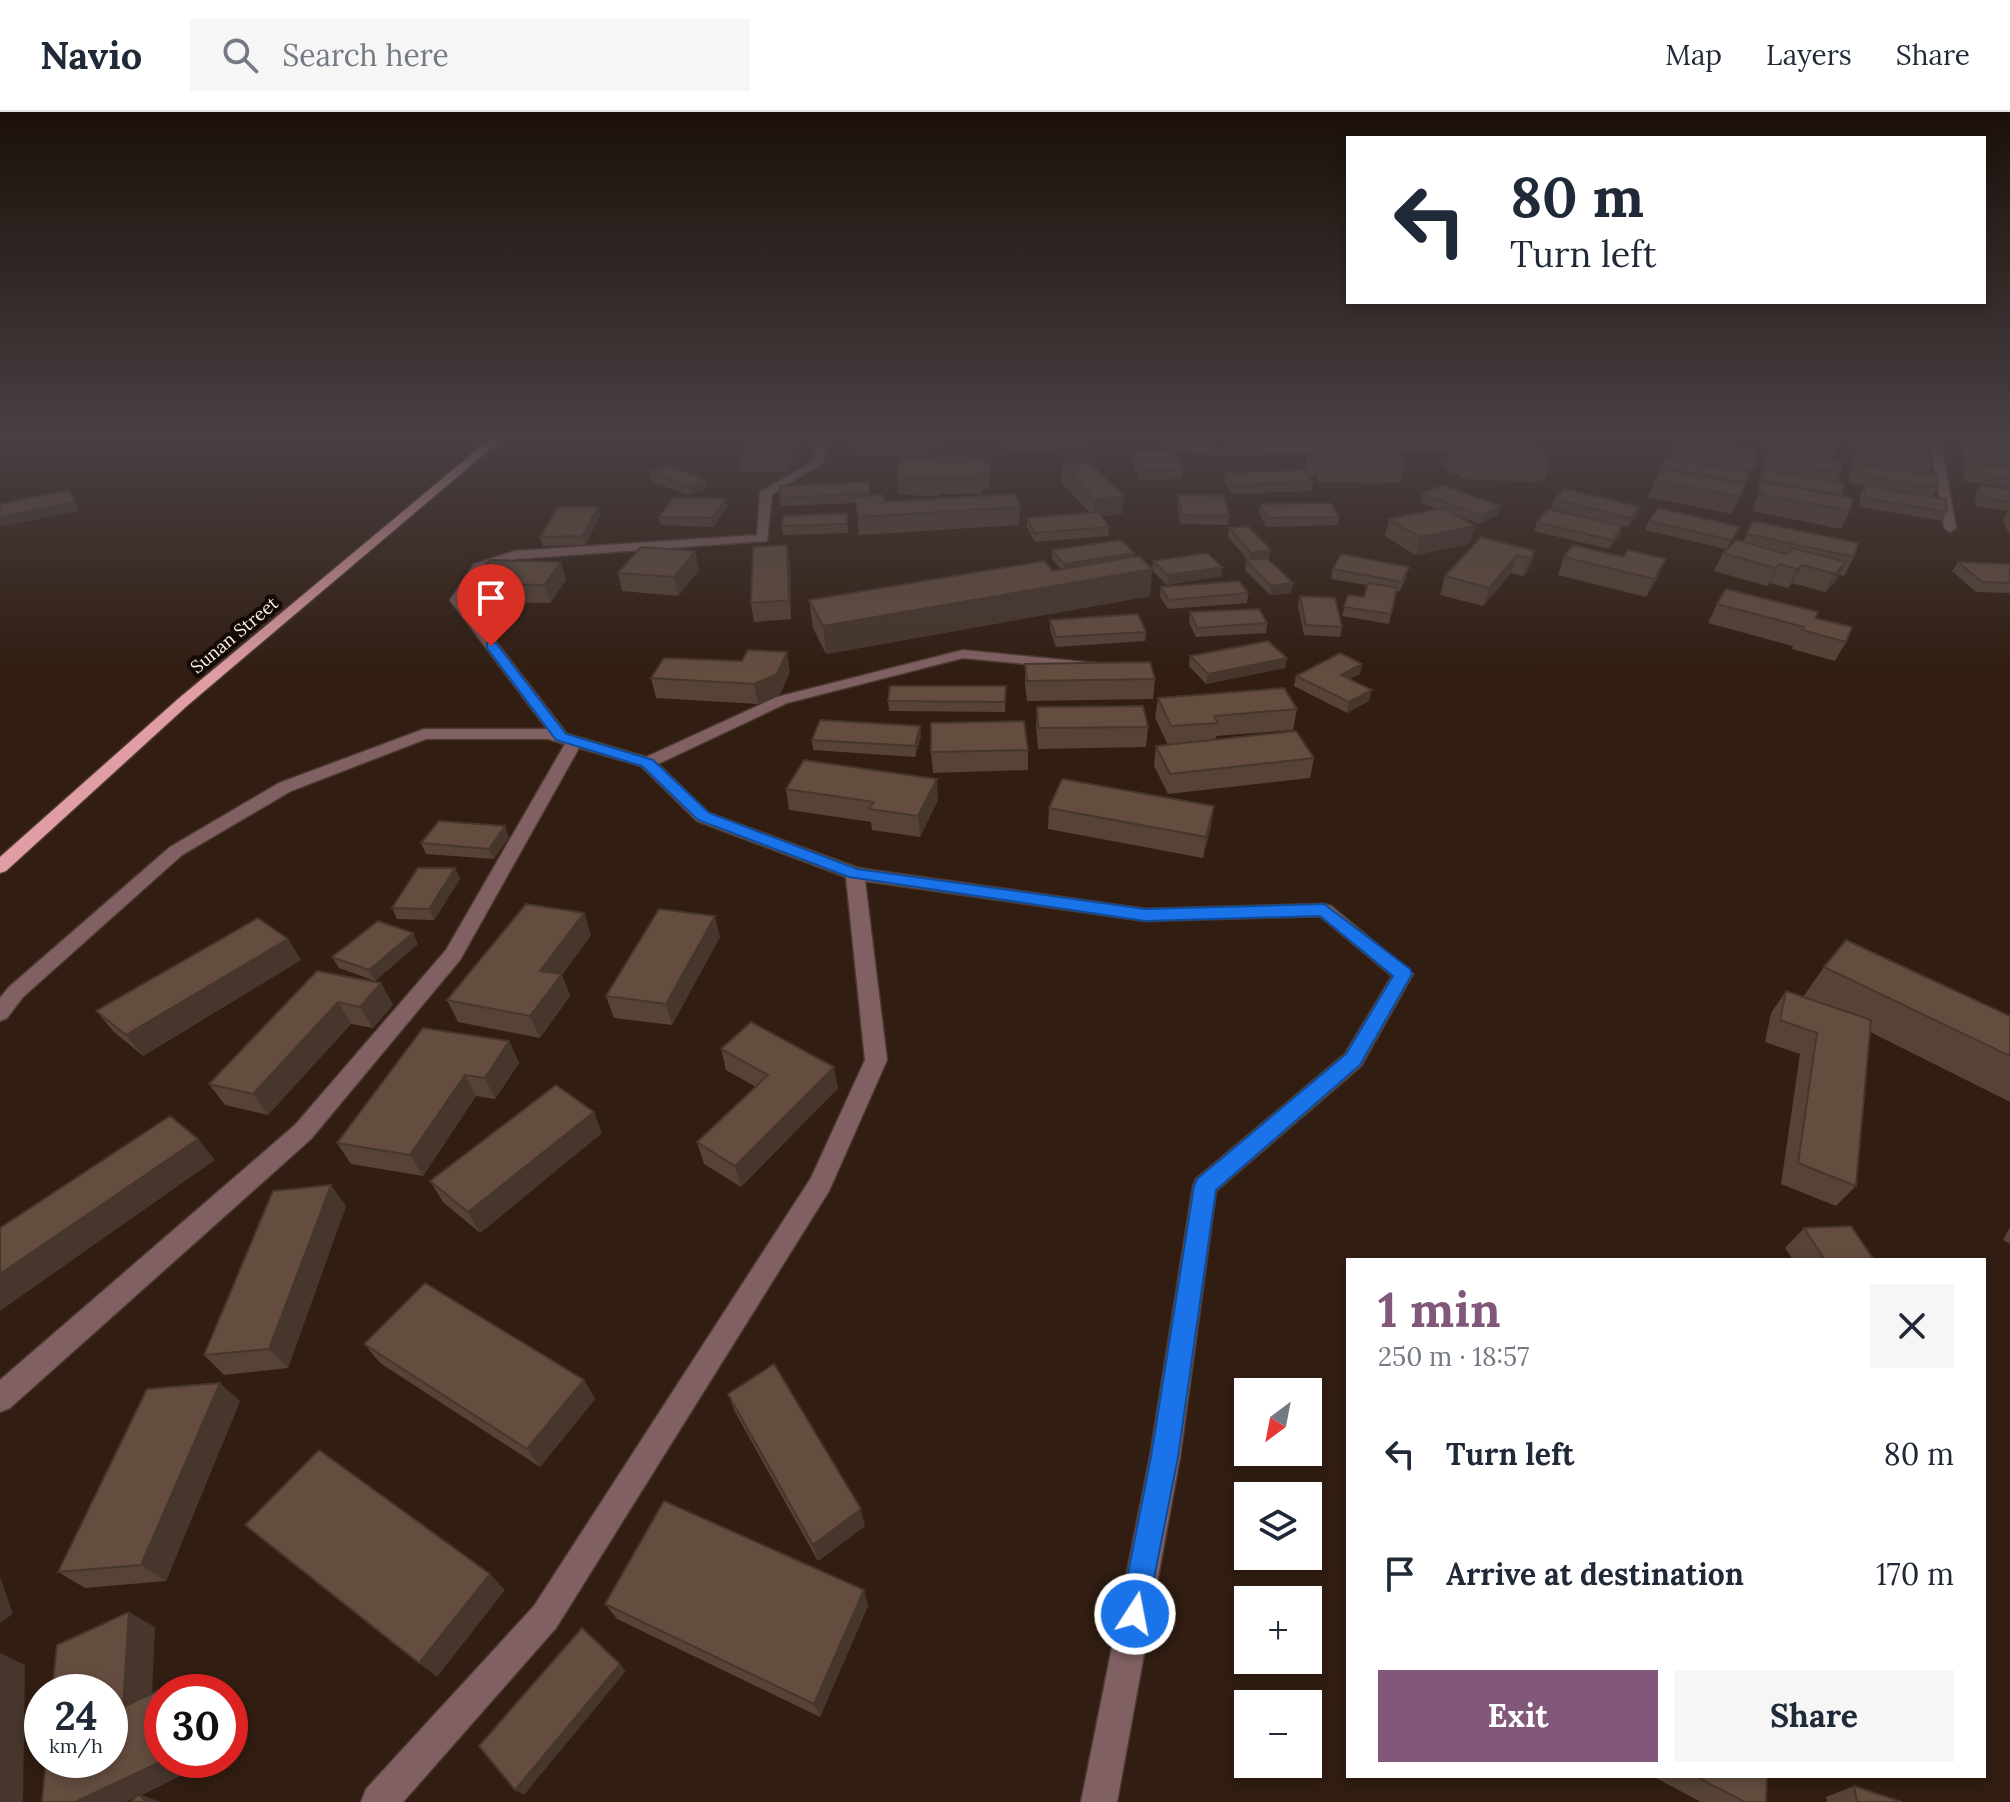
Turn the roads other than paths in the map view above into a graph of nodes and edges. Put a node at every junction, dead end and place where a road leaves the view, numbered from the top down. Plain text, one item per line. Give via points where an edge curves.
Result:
1 (404, 517) edge
2 (764, 517) edge
3 (1948, 517) edge
4 (1950, 528) dead end
5 (1118, 668) edge
6 (568, 739) junction
7 (647, 763) junction
8 (0, 867) edge
9 (855, 874) junction
10 (0, 1013) edge
11 (0, 1398) edge
12 (379, 1802) edge
13 (1099, 1802) edge

1 - 8 main road, Sunan Street via 195,691
2 - 6 street via 763,538 515,555 479,567 457,600
3 - 4 street
5 - 7 street via 963,654 782,700
6 - 7 street
6 - 10 street via 549,734 424,734 285,787 176,851 16,992
6 - 11 street via 453,955 303,1132
7 - 9 street via 703,817
9 - 12 street via 876,1060 820,1184 545,1617
9 - 13 street via 1145,915 1324,910 1403,974 1353,1060 1205,1186 1165,1457

